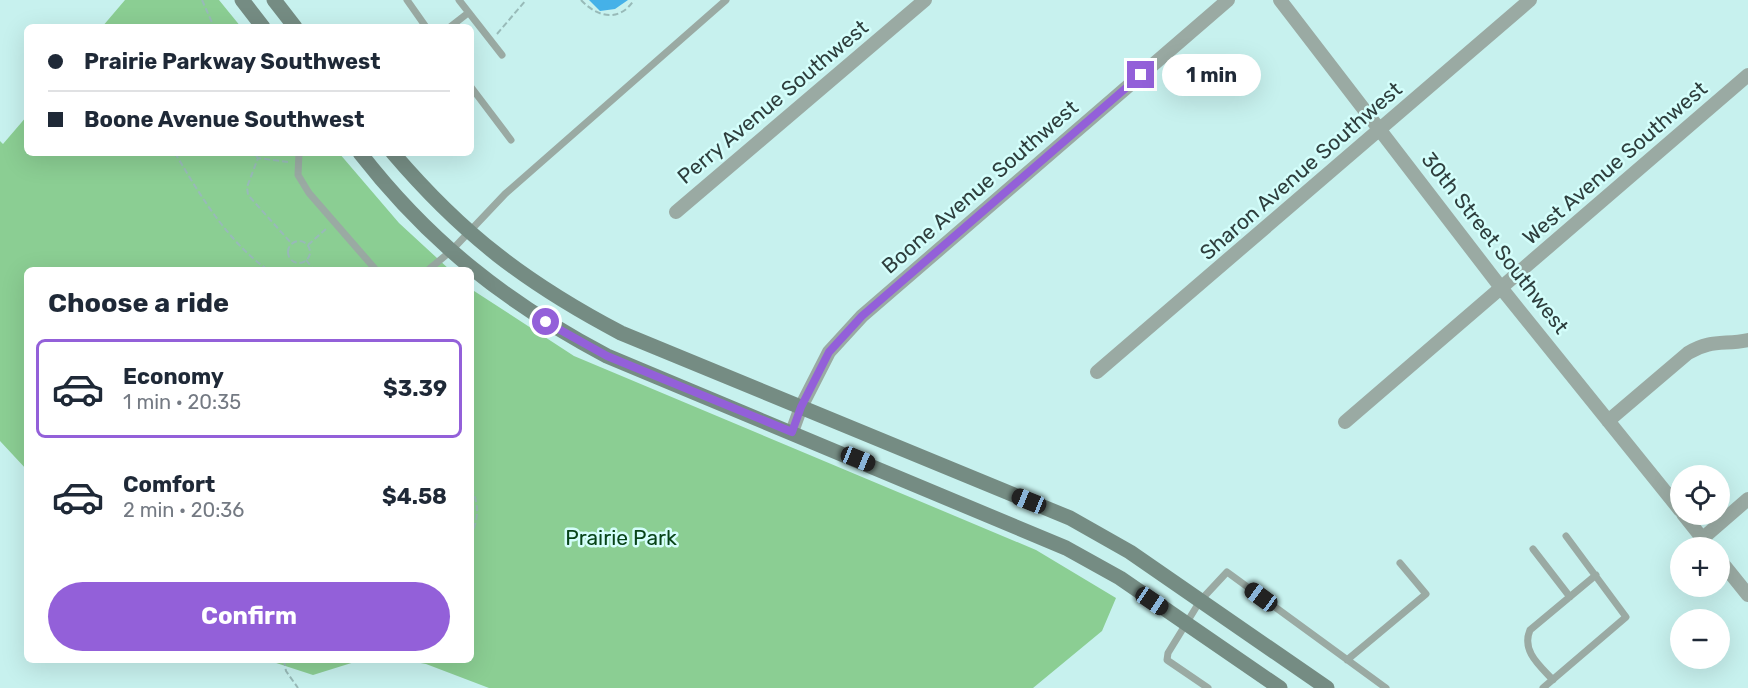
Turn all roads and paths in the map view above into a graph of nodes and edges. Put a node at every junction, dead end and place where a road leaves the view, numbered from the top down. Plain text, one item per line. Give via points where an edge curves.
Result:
1 (202, 0) edge
2 (242, 0) edge
3 (274, 0) edge
4 (407, 0) edge
5 (459, 0) edge
6 (526, 0) edge
7 (581, 0) edge
8 (634, 0) edge
9 (726, 0) edge
10 (925, 0) edge
11 (1228, 0) edge
12 (1280, 0) edge
13 (1530, 0) edge
14 (468, 13) junction
15 (213, 24) edge
16 (261, 24) edge
17 (294, 24) edge
18 (424, 24) edge
19 (454, 24) edge
20 (491, 40) junction
21 (502, 55) dead end
22 (1748, 75) edge
23 (474, 91) edge
24 (1381, 130) junction
25 (511, 140) dead end
26 (177, 156) edge
27 (298, 156) edge
28 (363, 156) edge
29 (396, 156) edge
30 (258, 158) joint
31 (297, 162) junction
32 (676, 212) dead end
33 (334, 222) junction
34 (468, 232) junction
35 (292, 244) junction
36 (308, 245) junction
37 (450, 251) junction
38 (306, 260) junction
39 (264, 267) edge
40 (312, 267) edge
41 (373, 267) edge
42 (431, 267) edge
43 (468, 267) edge
44 (474, 272) edge
45 (1502, 289) junction
46 (1748, 340) edge
47 (1097, 372) dead end
48 (801, 407) junction
49 (1608, 421) junction
50 (1345, 422) dead end
51 (792, 432) junction
52 (1670, 498) edge
53 (1748, 499) edge
54 (474, 500) edge
55 (1692, 525) edge
56 (474, 528) edge
57 (1566, 536) dead end
58 (1701, 537) edge
59 (1712, 537) edge
60 (1533, 549) dead end
61 (1400, 563) dead end
62 (1730, 573) edge
63 (1596, 575) junction
64 (1748, 595) edge
65 (1570, 597) junction
66 (1200, 601) junction
67 (1185, 623) junction
68 (1347, 660) junction
69 (285, 663) edge
70 (1552, 680) junction
71 (298, 688) edge
72 (1208, 688) edge
73 (1280, 688) edge
74 (1327, 688) edge
75 (1386, 688) edge
76 (1544, 688) edge

1 - 15 path
2 - 16 street
3 - 17 street
4 - 18 lane
5 - 14 lane
6 - 20 path
7 - 8 path via 594,13 612,15
9 - 34 lane via 505,194
10 - 32 street, Perry Avenue Southwest
11 - 48 street, Boone Avenue Southwest via 862,316 829,352
12 - 24 street, 30th Street Southwest
13 - 24 street, Sharon Avenue Southwest
14 - 19 lane
14 - 20 lane
20 - 21 lane
22 - 45 street, West Avenue Southwest
23 - 25 lane
24 - 45 street, 30th Street Southwest
24 - 47 street, Sharon Avenue Southwest
26 - 39 path via 203,201 232,238
27 - 31 lane
28 - 37 street via 416,220
29 - 34 street
30 - 31 path
30 - 35 path via 247,187 248,195
31 - 33 lane via 298,176
33 - 36 path
33 - 41 lane
34 - 37 lane
34 - 48 street via 522,276 575,309 621,333
35 - 36 path via 300,241
35 - 38 path via 288,252 291,258 297,262
36 - 38 path via 310,253
37 - 42 lane
37 - 43 street
38 - 40 path
44 - 51 street via 527,311 607,356
45 - 49 street, 30th Street Southwest
45 - 50 street, West Avenue Southwest
46 - 49 street via 1708,342 1693,349
48 - 51 street, Boone Avenue Southwest
48 - 66 street via 1070,518 1130,552
49 - 52 street, 30th Street Southwest
51 - 67 street via 1066,548 1120,578
53 - 59 street
54 - 56 path
55 - 58 street
57 - 63 lane
60 - 65 lane
61 - 68 lane via 1426,594
62 - 64 street
63 - 65 lane
63 - 70 lane via 1626,617
65 - 70 lane via 1530,630 1526,639 1530,652
66 - 67 lane
66 - 68 lane via 1227,572
66 - 74 street
67 - 72 lane via 1167,660
67 - 73 street
68 - 75 lane
69 - 71 path
70 - 76 lane

